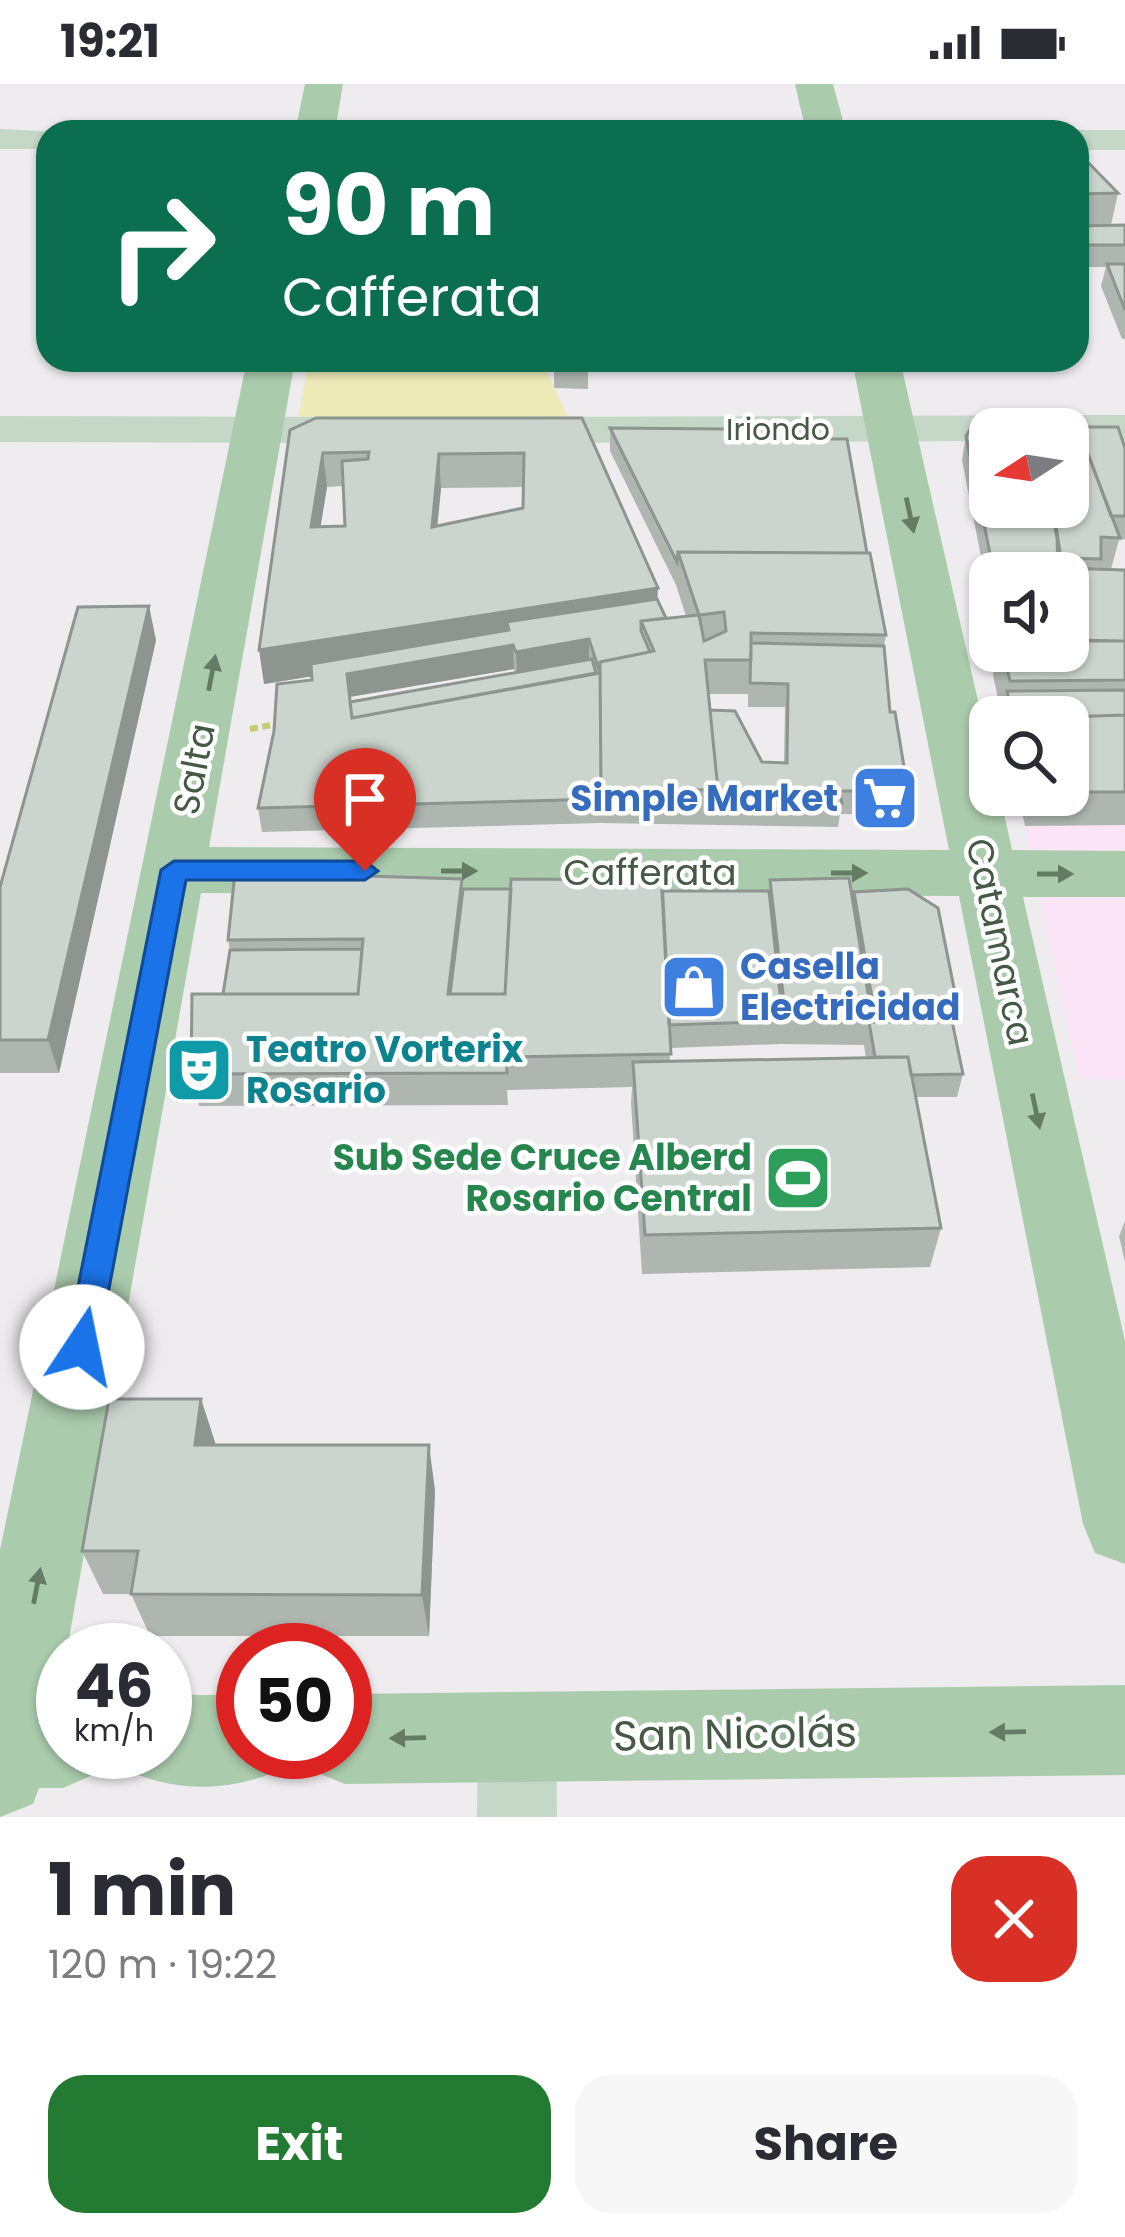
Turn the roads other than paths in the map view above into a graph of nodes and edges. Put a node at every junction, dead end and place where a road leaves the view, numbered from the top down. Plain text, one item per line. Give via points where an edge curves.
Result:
1 (324, 84) edge
2 (814, 84) edge
3 (317, 120) edge
4 (823, 120) edge
5 (0, 139) edge
6 (36, 139) edge
7 (1089, 140) edge
8 (1125, 140) edge
9 (270, 372) edge
10 (879, 372) edge
11 (1125, 428) edge
12 (892, 429) junction
13 (0, 430) edge
14 (258, 430) junction
15 (414, 430) edge
16 (459, 430) edge
17 (174, 870) junction
18 (985, 874) junction
19 (1125, 874) edge
20 (1125, 1524) edge
21 (1125, 1730) edge
22 (372, 1744) edge
23 (22, 1768) edge
24 (518, 1777) edge

1 - 3 main road
2 - 4 main road
5 - 6 street
7 - 8 street
9 - 14 main road, Salta
10 - 12 main road, Catamarca
11 - 12 street, Iriondo
12 - 16 street, Iriondo
12 -> 18 main road, Catamarca
13 - 14 street
14 - 15 street
17 -> 14 main road, Salta
17 -> 18 main road, Cafferata
23 -> 17 main road, Salta
18 -> 19 main road, Cafferata
18 -> 20 main road, Catamarca
21 -> 24 main road, San Nicolás
24 -> 22 main road, San Nicolás

